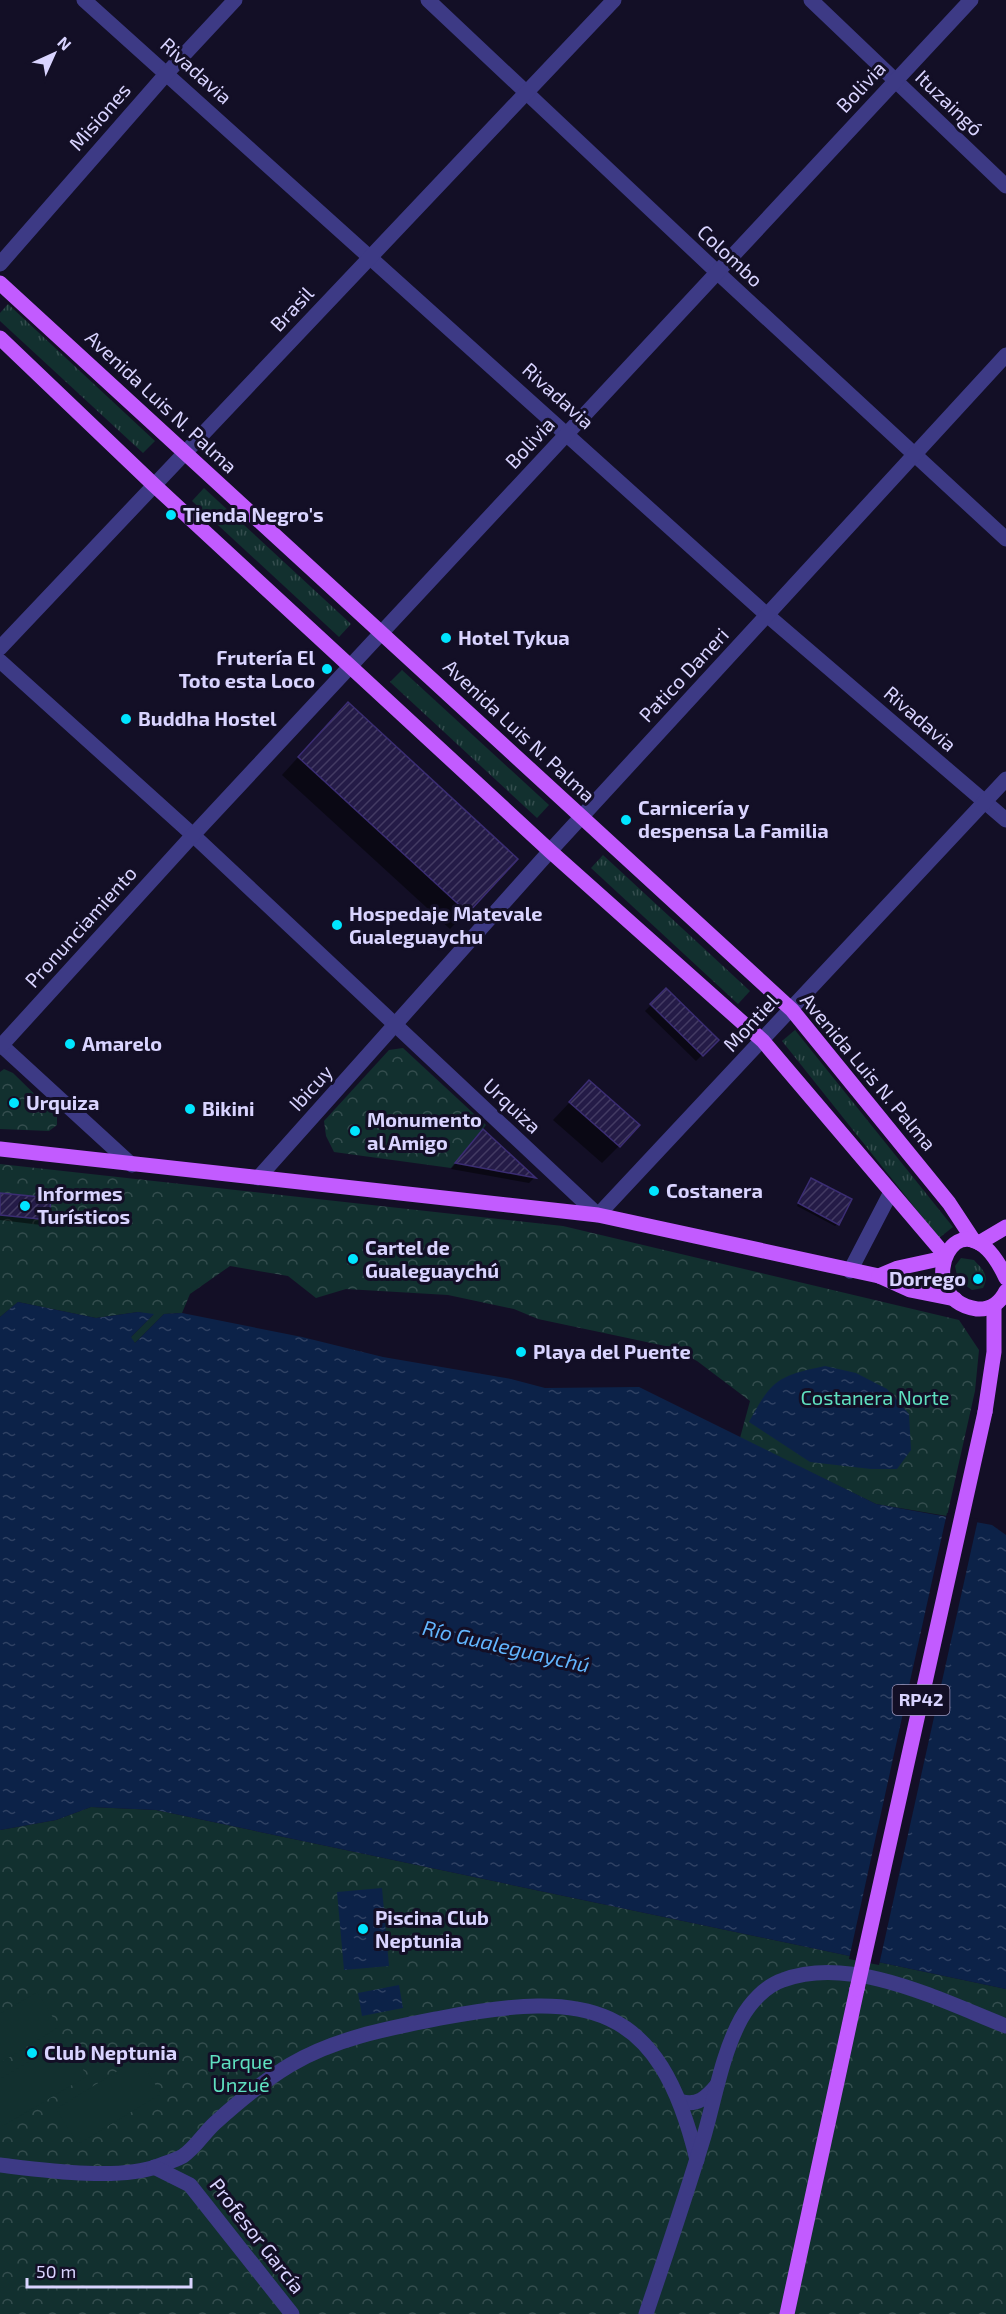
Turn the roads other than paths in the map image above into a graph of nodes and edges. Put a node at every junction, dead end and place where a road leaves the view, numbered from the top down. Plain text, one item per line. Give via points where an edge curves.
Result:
1 (84, 0) edge
2 (235, 0) edge
3 (429, 0) edge
4 (614, 0) edge
5 (811, 0) edge
6 (971, 0) edge
7 (167, 73) junction
8 (895, 81) junction
9 (527, 92) junction
10 (1006, 186) edge
11 (371, 256) junction
12 (0, 264) edge
13 (717, 272) junction
14 (0, 283) edge
15 (0, 338) edge
16 (1006, 355) edge
17 (567, 433) junction
18 (914, 452) junction
19 (185, 453) junction
20 (154, 485) junction
21 (1006, 539) edge
22 (768, 615) junction
23 (381, 633) junction
24 (0, 648) edge
25 (0, 661) edge
26 (350, 666) junction
27 (1006, 779) edge
28 (986, 804) junction
29 (581, 817) junction
30 (1006, 820) edge
31 (193, 835) junction
32 (550, 851) junction
33 (792, 1010) junction
34 (396, 1025) junction
35 (763, 1041) junction
36 (0, 1045) edge
37 (0, 1149) edge
38 (132, 1165) junction
39 (258, 1178) junction
40 (891, 1192) junction
41 (598, 1215) junction
42 (1006, 1227) edge
43 (977, 1242) junction
44 (944, 1256) junction
45 (850, 1271) junction
46 (879, 1276) junction
47 (1006, 1278) edge
48 (955, 1299) junction
49 (1002, 1299) edge
50 (1006, 2026) edge
51 (720, 2082) junction
52 (680, 2101) junction
53 (183, 2156) junction
54 (697, 2160) junction
55 (0, 2165) edge
56 (154, 2167) junction
57 (190, 2185) junction
58 (292, 2314) edge
59 (646, 2314) edge
60 (788, 2314) edge

1 - 7 street, Rivadavia
2 - 7 street, Misiones
3 - 9 street, Colombo
4 - 9 street, Brasil
5 - 8 street, Ituzaingó
6 - 8 street, Bolivia
7 - 11 street, Rivadavia
7 - 12 street, Misiones
8 - 10 street, Ituzaingó
8 - 13 street, Bolivia
9 - 11 street, Brasil
9 - 13 street, Colombo
11 - 17 street, Rivadavia
11 - 19 street, Brasil
13 - 17 street, Bolivia
13 - 18 street, Colombo
14 - 19 main road, Avenida Luis N. Palma
15 - 20 main road
16 - 18 street, Patico Daneri
17 - 22 street, Rivadavia
17 - 23 street, Bolivia
18 - 21 street, Colombo
18 - 22 street, Patico Daneri
19 - 20 street, Brasil
19 - 23 main road, Avenida Luis N. Palma
20 - 24 street, Brasil
20 - 26 main road
22 - 28 street, Rivadavia
22 - 29 street, Patico Daneri
23 - 26 street, Bolivia
23 - 29 main road, Avenida Luis N. Palma
25 - 31 street, Urquiza
26 - 31 street, Bolivia
26 - 32 main road
27 - 28 street, Montiel
28 - 30 street, Rivadavia
28 - 33 street, Montiel
29 - 32 street, Patico Daneri
29 - 33 main road, Avenida Luis N. Palma
31 - 34 street, Urquiza
31 - 36 street, Pronunciamiento
32 - 34 street, Patico Daneri
32 - 35 main road
33 - 35 street, Montiel
33 - 43 main road, Avenida Luis N. Palma
34 - 39 street, Ibicuy
34 - 41 street, Urquiza
35 - 40 main road
35 - 41 street, Montiel
36 - 38 street
37 - 38 main road
38 - 39 main road
39 - 41 main road
40 - 44 main road
40 - 45 street
41 - 45 main road
42 - 43 main road
43 - 44 main road via 951,1244
43 - 47 main road, Avenida Luis N. Palma via 998,1262
44 - 46 main road
44 - 48 main road via 943,1282
45 - 46 main road
46 - 48 main road via 910,1290
48 - 49 main road via 979,1309
49 - 60 main road, RP42, bridge via 986,1412
50 - 51 street via 882,1978 812,1974 783,1980 750,2004 732,2039
51 - 52 street via 698,2102
51 - 54 street
52 - 53 street via 669,2075 650,2048 624,2026 594,2012 562,2005 518,2005 340,2042 250,2091
52 - 54 street
53 - 56 street
53 - 57 street
54 - 59 street
55 - 56 street via 122,2172
56 - 57 street
57 - 58 street, Profesor García

